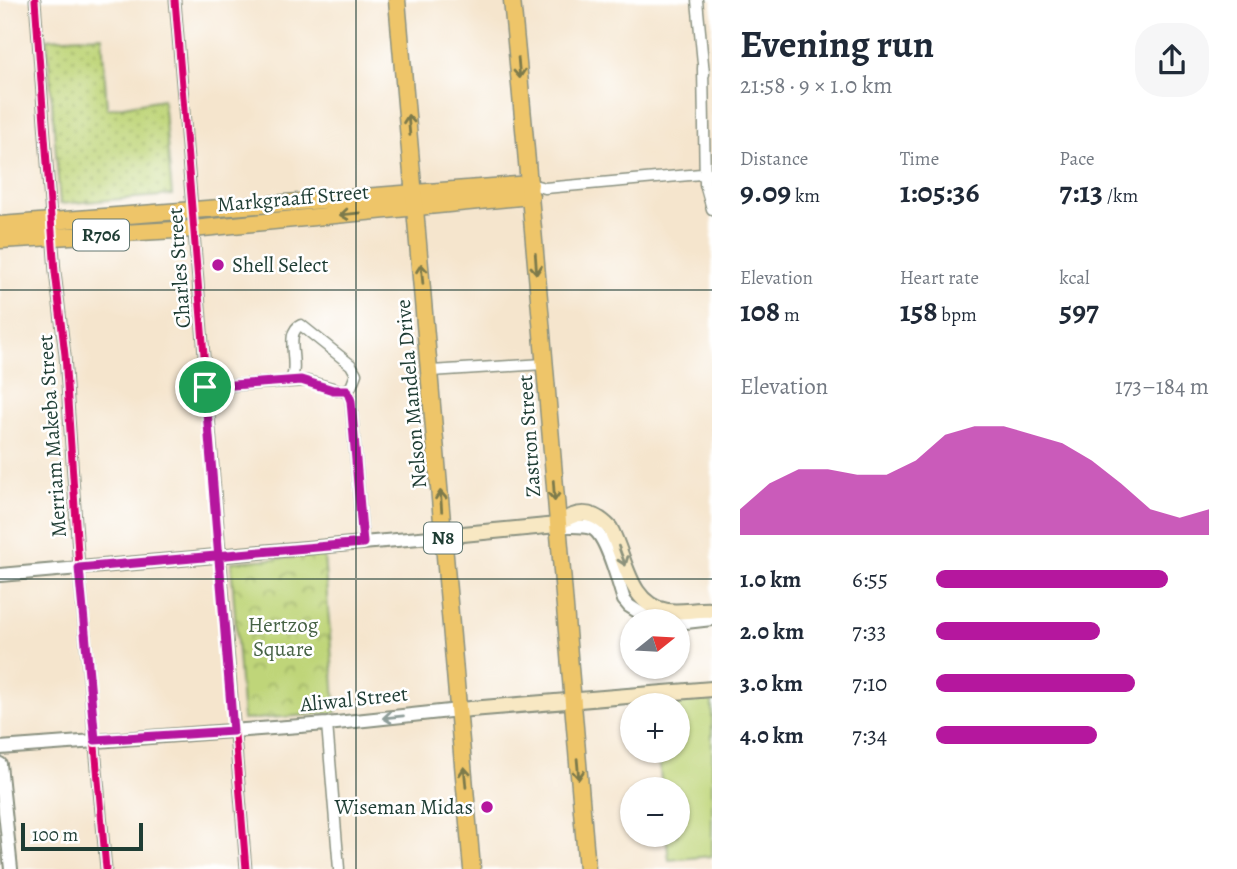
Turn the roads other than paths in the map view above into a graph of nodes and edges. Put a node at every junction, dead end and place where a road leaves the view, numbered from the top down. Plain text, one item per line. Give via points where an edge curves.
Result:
1 (35, 0) edge
2 (175, 0) edge
3 (397, 0) edge
4 (512, 0) edge
5 (697, 0) edge
6 (703, 68) junction
7 (712, 130) edge
8 (708, 173) edge
9 (535, 190) junction
10 (416, 200) junction
11 (712, 209) edge
12 (192, 211) junction
13 (0, 225) edge
14 (193, 229) junction
15 (53, 230) junction
16 (0, 240) edge
17 (544, 364) junction
18 (431, 371) junction
19 (288, 382) junction
20 (205, 387) junction
21 (347, 390) junction
22 (557, 525) junction
23 (442, 536) junction
24 (363, 543) junction
25 (219, 557) junction
26 (79, 568) junction
27 (0, 575) edge
28 (634, 609) edge
29 (711, 617) edge
30 (690, 621) edge
31 (712, 688) edge
32 (572, 701) junction
33 (459, 710) junction
34 (327, 724) junction
35 (233, 731) junction
36 (95, 740) junction
37 (0, 748) edge
38 (0, 764) edge
39 (11, 869) edge
40 (106, 869) edge
41 (246, 869) edge
42 (339, 869) edge
43 (472, 869) edge
44 (587, 869) edge

1 - 15 street, Merriam Makeba Street
2 - 12 street, Charles Street
10 -> 3 main road, Nelson Mandela Drive / N8
4 -> 9 main road, Zastron Street
5 - 6 street
6 - 7 street
6 - 8 street
8 - 9 street, Markgraaff Street
8 - 11 street
9 - 10 main road, Markgraaff Street / R706
9 -> 17 main road, Zastron Street
10 - 12 main road, Markgraaff Street / R706
10 -> 14 main road, Markgraaff Street / R706
18 -> 10 main road, Nelson Mandela Drive / N8
12 - 14 street, Charles Street
12 - 15 main road, Markgraaff Street / R706
13 - 15 main road, Markgraaff Street / R706
14 - 15 main road, Markgraaff Street / R706
14 - 20 street, Charles Street
15 - 16 main road, Markgraaff Street / R706
15 - 26 street, Merriam Makeba Street
17 - 18 street
17 -> 22 main road, Zastron Street
23 -> 18 main road, Nelson Mandela Drive / N8
19 - 20 street
19 - 21 street via 307,381
19 - 21 street via 295,367 292,335 301,325 354,370 355,380
20 - 25 street, Charles Street
21 - 24 street
22 - 23 main road
22 - 28 street via 598,532 624,600
22 -> 29 main road via 571,514 590,514 604,521 645,603 656,609
22 - 32 main road, Zastron Street
23 - 24 street
23 - 33 main road, Nelson Mandela Drive / N8
24 - 25 street
25 - 26 street
25 - 35 street, Charles Street
26 - 27 street
26 - 36 street, Merriam Makeba Street
29 - 30 street
31 - 32 main road, Aliwal Street
32 - 33 main road, Aliwal Street
32 -> 44 main road, Zastron Street
33 -> 34 street, Aliwal Street
43 -> 33 main road, Nelson Mandela Drive / N8
34 - 35 street, Aliwal Street
34 - 42 street
35 - 36 street, Aliwal Street
35 - 41 street, Charles Street
36 - 37 street, Aliwal Street
36 - 40 street, Merriam Makeba Street
38 - 39 street

